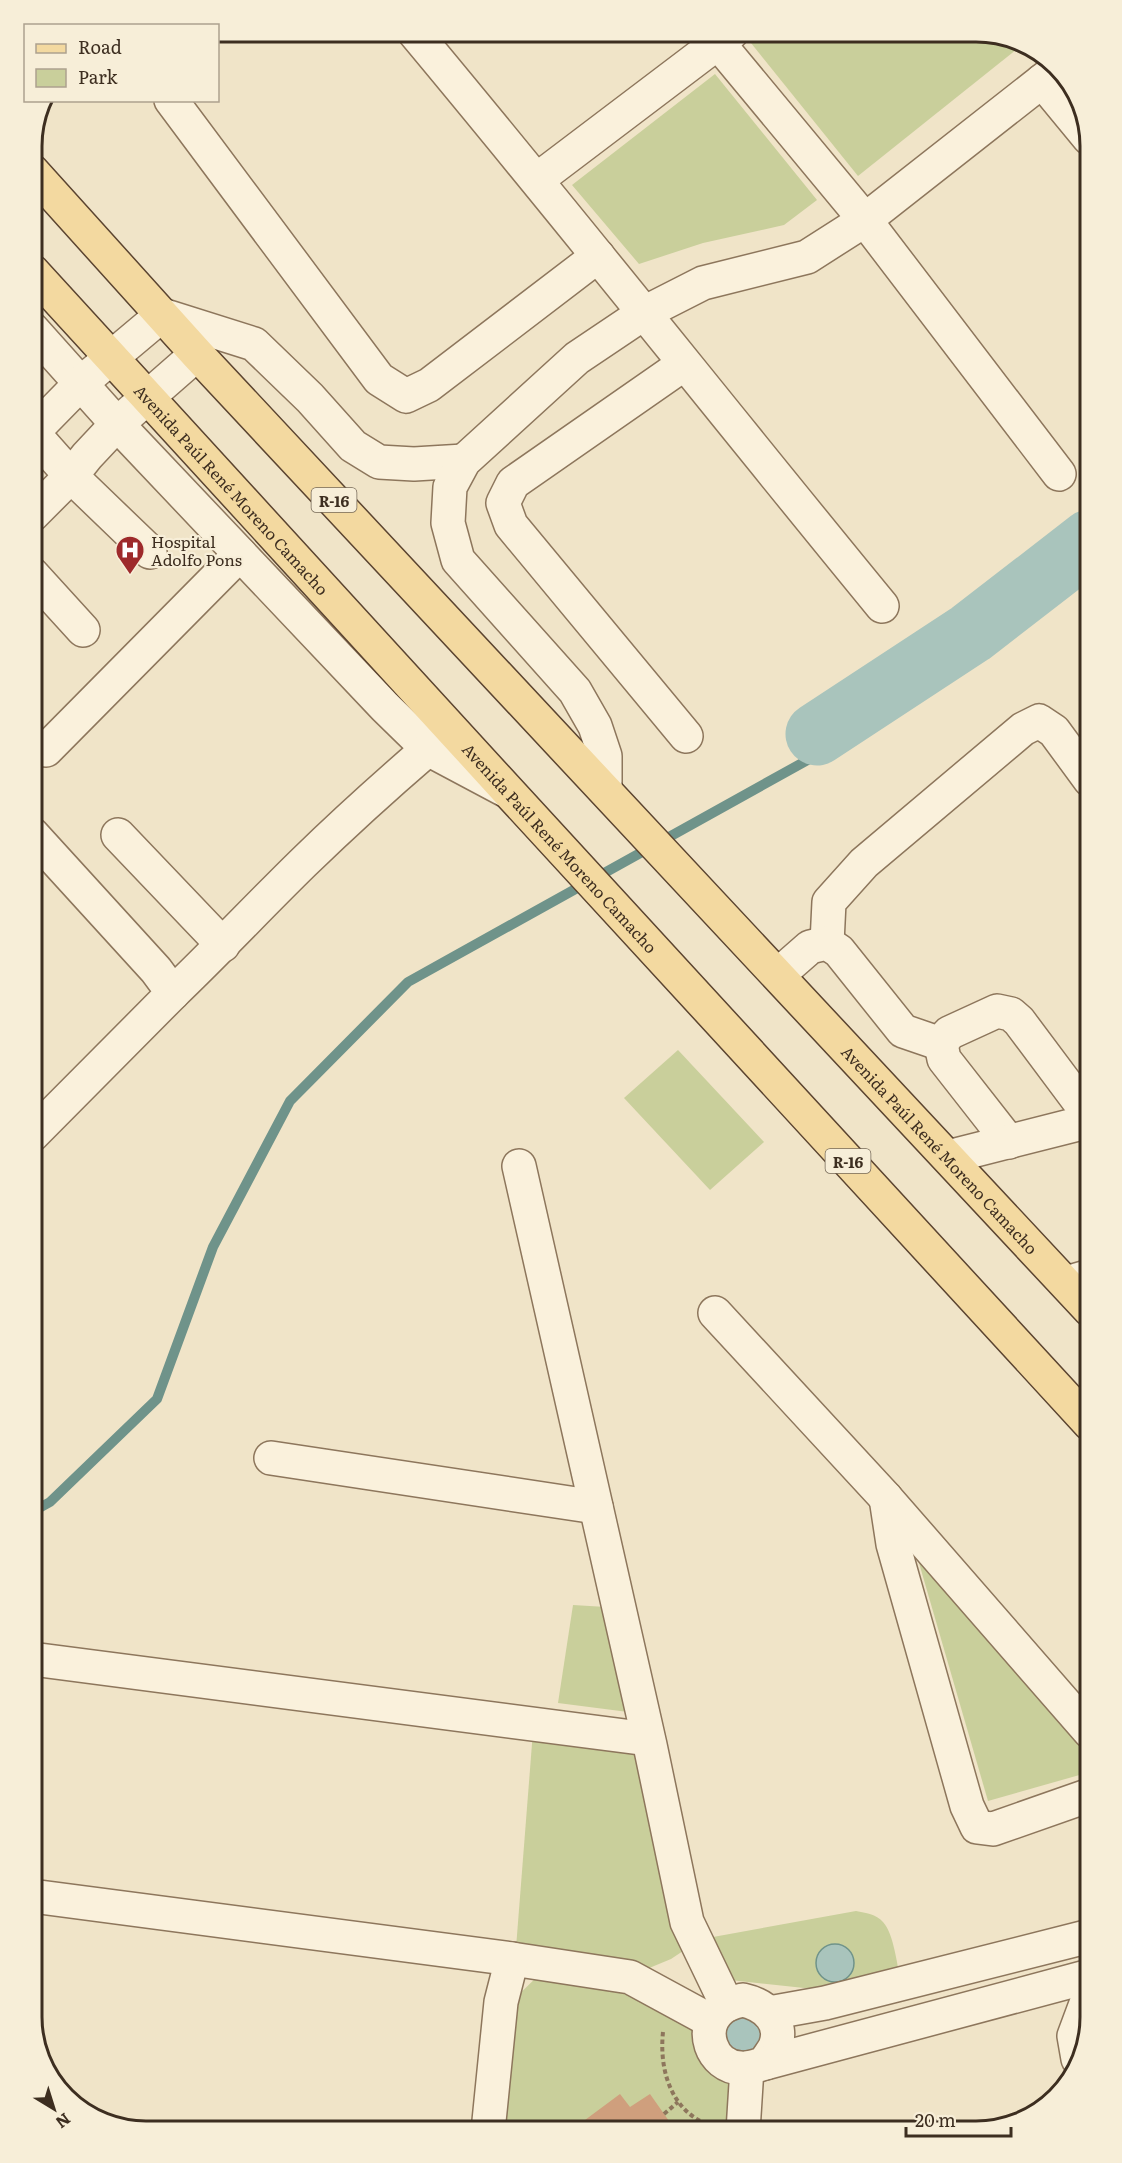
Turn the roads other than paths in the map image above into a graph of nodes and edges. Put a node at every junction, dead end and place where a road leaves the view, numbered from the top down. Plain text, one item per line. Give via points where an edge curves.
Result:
1 (422, 42) edge
2 (711, 42) edge
3 (725, 42) edge
4 (1049, 75) edge
5 (172, 102) edge
6 (1075, 116) edge
7 (538, 179) junction
8 (42, 182) edge
9 (864, 220) junction
10 (597, 256) junction
11 (42, 281) edge
12 (644, 313) junction
13 (162, 315) junction
14 (42, 340) edge
15 (197, 354) junction
16 (112, 359) junction
17 (684, 364) junction
18 (81, 383) junction
19 (148, 398) junction
20 (42, 423) edge
21 (117, 424) junction
22 (42, 444) edge
23 (464, 461) junction
24 (1059, 474) dead end
25 (71, 476) junction
26 (42, 505) edge
27 (150, 552) dead end
28 (240, 554) junction
29 (42, 585) edge
30 (882, 606) dead end
31 (83, 630) dead end
32 (686, 736) dead end
33 (428, 749) junction
34 (46, 750) dead end
35 (1080, 766) edge
36 (605, 790) junction
37 (508, 791) junction
38 (118, 835) dead end
39 (42, 845) edge
40 (827, 943) junction
41 (223, 945) junction
42 (778, 975) junction
43 (173, 993) junction
44 (941, 1044) junction
45 (1080, 1103) edge
46 (1080, 1124) edge
47 (42, 1125) edge
48 (1009, 1142) junction
49 (948, 1157) junction
50 (519, 1166) dead end
51 (1078, 1280) edge
52 (715, 1313) dead end
53 (1080, 1413) edge
54 (271, 1458) dead end
55 (886, 1498) junction
56 (596, 1507) junction
57 (42, 1660) edge
58 (1080, 1721) edge
59 (648, 1739) junction
60 (1080, 1799) edge
61 (42, 1897) edge
62 (1080, 1939) edge
63 (512, 1959) junction
64 (1080, 1979) edge
65 (719, 2013) junction
66 (769, 2013) junction
67 (1080, 2022) edge
68 (1076, 2046) edge
69 (756, 2065) junction
70 (489, 2121) edge
71 (745, 2121) edge

1 - 7 street
2 - 7 street
3 - 9 street
4 - 6 street
4 - 9 street
5 - 10 street via 379,380 406,396 429,385
7 - 10 street
8 - 13 main road, Avenida Paúl René Moreno Camacho / R-16
9 - 12 street via 807,257 704,283
9 - 24 street
10 - 12 street
11 - 16 main road, Avenida Paúl René Moreno Camacho / R-16
12 - 17 street
12 - 23 street via 577,358
13 - 15 main road, Avenida Paúl René Moreno Camacho / R-16
13 - 16 street
13 - 23 street via 254,344 353,446 379,462
14 - 18 street
15 - 19 street
15 - 36 main road, Avenida Paúl René Moreno Camacho / R-16
16 - 18 street
16 - 19 main road, Avenida Paúl René Moreno Camacho / R-16
17 - 30 street
17 - 32 street via 513,483 503,503 511,525
18 - 20 street
18 - 21 street
19 - 21 street
19 - 37 main road, Avenida Paúl René Moreno Camacho / R-16
21 - 25 street
21 - 28 street
22 - 25 street
23 - 36 street via 450,488 448,523 458,560 575,691 602,746
25 - 26 street
25 - 27 street
28 - 33 street
28 - 34 street
29 - 31 street
33 - 37 street
33 - 41 street via 302,864
35 - 40 street via 1054,731 1040,721 1023,729 864,862 829,902
36 - 42 main road, Avenida Paúl René Moreno Camacho / R-16
37 - 53 main road, Avenida Paúl René Moreno Camacho / R-16
38 - 41 street
39 - 43 street
40 - 42 street via 810,947
40 - 44 street via 839,951 903,1030
41 - 43 street
42 - 49 main road, Avenida Paúl René Moreno Camacho / R-16
43 - 47 street
44 - 45 street via 949,1033 997,1011 1011,1014
44 - 48 street via 944,1059
46 - 48 street
48 - 49 street
49 - 51 main road, Avenida Paúl René Moreno Camacho / R-16
50 - 56 street
52 - 55 street
54 - 56 street
55 - 58 street
55 - 60 street via 893,1544 967,1806 977,1827 993,1829
56 - 59 street
57 - 59 street
59 - 65 street via 687,1922
61 - 63 street
62 - 66 street via 825,2003
63 - 65 street via 630,1977 671,2000
63 - 70 street via 501,2002
64 - 69 street
65 - 66 street via 743,2000 756,2003
65 - 69 street via 709,2034 711,2048 729,2066
66 - 69 street via 777,2034 775,2047
67 - 68 street
69 - 71 street

